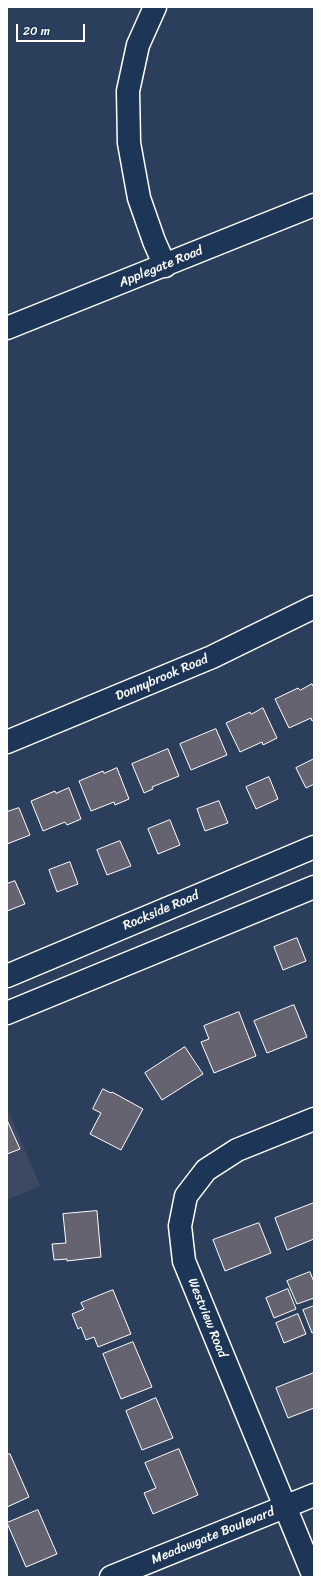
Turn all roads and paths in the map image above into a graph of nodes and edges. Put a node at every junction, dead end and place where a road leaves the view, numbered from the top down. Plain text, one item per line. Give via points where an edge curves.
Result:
1 (154, 7) edge
2 (314, 205) edge
3 (165, 266) junction
4 (7, 328) edge
5 (314, 607) edge
6 (7, 742) edge
7 (314, 847) edge
8 (314, 887) edge
9 (7, 976) edge
10 (7, 1013) edge
11 (314, 1119) edge
12 (314, 1495) edge
13 (285, 1507) junction
14 (111, 1577) edge
15 (314, 1577) edge

1 - 3 street via 138,45 128,90 129,143 139,198
2 - 3 street, Applegate Road
3 - 4 street, Applegate Road
5 - 6 street, Donnybrook Road via 212,657
7 - 9 street, Rockside Road
8 - 10 street
11 - 13 street, Westview Road via 237,1150 206,1170 186,1196 180,1226 184,1261
12 - 13 street, Meadowgate Boulevard
13 - 14 street, Meadowgate Boulevard
13 - 15 street, Westview Road

